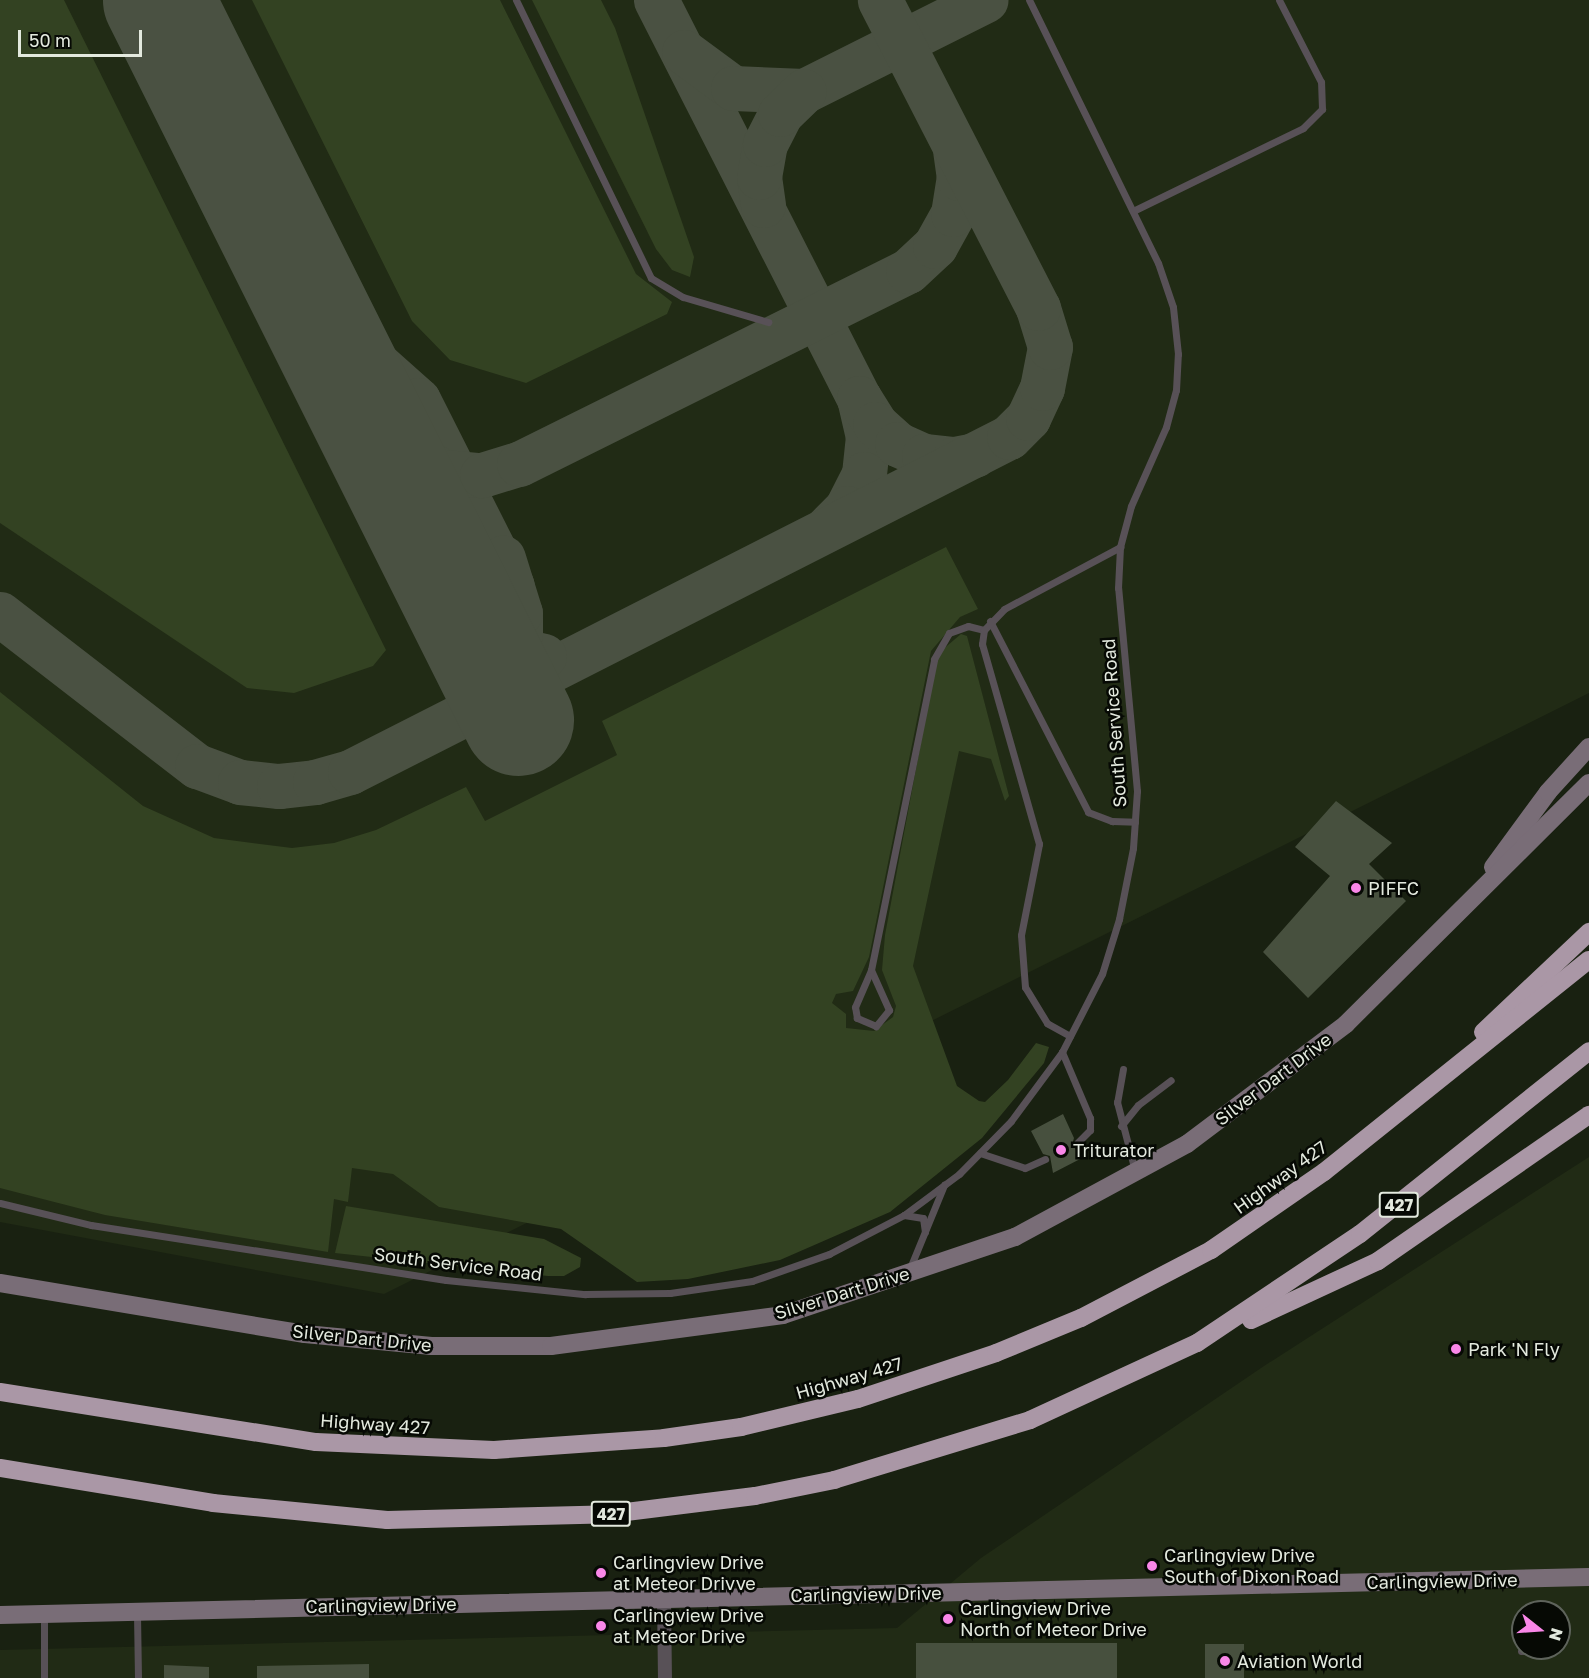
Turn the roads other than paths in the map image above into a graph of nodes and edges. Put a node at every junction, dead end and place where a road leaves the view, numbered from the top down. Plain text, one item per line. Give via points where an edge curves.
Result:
1 (516, 0) edge
2 (1029, 0) edge
3 (1279, 0) edge
4 (1135, 210) junction
5 (768, 322) dead end
6 (1120, 547) junction
7 (990, 621) junction
8 (984, 630) junction
9 (1589, 747) edge
10 (1589, 783) edge
11 (1135, 822) junction
12 (1464, 906) junction
13 (1589, 932) edge
14 (1589, 960) edge
15 (871, 970) junction
16 (1070, 1036) junction
17 (1589, 1051) edge
18 (1062, 1052) junction
19 (1123, 1069) dead end
20 (1171, 1080) dead end
21 (1589, 1115) edge
22 (1121, 1126) junction
23 (1383, 1127) junction
24 (1077, 1143) dead end
25 (980, 1153) junction
26 (1045, 1159) dead end
27 (1135, 1172) junction
28 (944, 1185) junction
29 (0, 1203) edge
30 (904, 1215) junction
31 (924, 1240) junction
32 (908, 1273) junction
33 (0, 1283) edge
34 (1197, 1343) junction
35 (0, 1392) edge
36 (0, 1468) edge
37 (1589, 1577) edge
38 (664, 1598) junction
39 (136, 1611) junction
40 (44, 1613) junction
41 (0, 1615) edge
42 (44, 1678) edge
43 (138, 1678) edge
44 (665, 1678) edge

1 - 5 lane via 651,278 683,297
2 - 4 lane, South Service Road
3 - 4 lane via 1321,82 1322,109 1303,128
4 - 6 lane, South Service Road via 1173,307 1178,354 1176,390 1166,427 1131,506
6 - 7 lane
6 - 11 lane, South Service Road via 1118,588 1137,791
7 - 8 lane
7 - 11 lane via 1088,812 1112,821
8 - 15 lane via 958,628 949,633 934,659
8 - 16 lane via 988,669 1039,844 1021,935 1024,987 1047,1023
9 - 12 street, Silver Dart Drive via 1548,792
10 - 12 street, Silver Dart Drive
11 - 16 lane, South Service Road via 1119,919 1102,974
12 - 27 street, Silver Dart Drive via 1346,1024 1187,1144
13 - 23 highway
14 - 23 highway, Highway 427
15 - 15 lane via 855,1013 862,1023 876,1026 889,1010
16 - 18 lane, South Service Road
17 - 34 highway, 427 via 1360,1234
18 - 24 lane via 1090,1118 1090,1130
18 - 25 lane, South Service Road via 1011,1121
19 - 22 lane via 1117,1102
20 - 22 lane via 1138,1105
21 - 34 highway via 1378,1261
22 - 27 lane
23 - 35 highway, Highway 427 via 1262,1218 1081,1318 906,1384 741,1426 584,1446 397,1449 208,1427
25 - 26 lane via 1025,1168
25 - 28 lane, South Service Road
27 - 32 street, Silver Dart Drive via 1015,1237
28 - 30 lane, South Service Road
28 - 31 lane, South Service Road
29 - 30 lane, South Service Road via 91,1225 293,1259 585,1294 670,1293 752,1281 829,1254
30 - 31 lane via 923,1218
31 - 32 lane, South Service Road
32 - 33 street, Silver Dart Drive via 783,1315 551,1346 431,1346 305,1334
34 - 36 highway, 427 via 1030,1420 932,1453 834,1480 676,1508 539,1519 387,1520 213,1503
37 - 38 street, Carlingview Drive
38 - 39 street, Carlingview Drive
38 - 44 street
39 - 40 street, Carlingview Drive
39 - 43 lane
40 - 41 street, Carlingview Drive
40 - 42 lane

